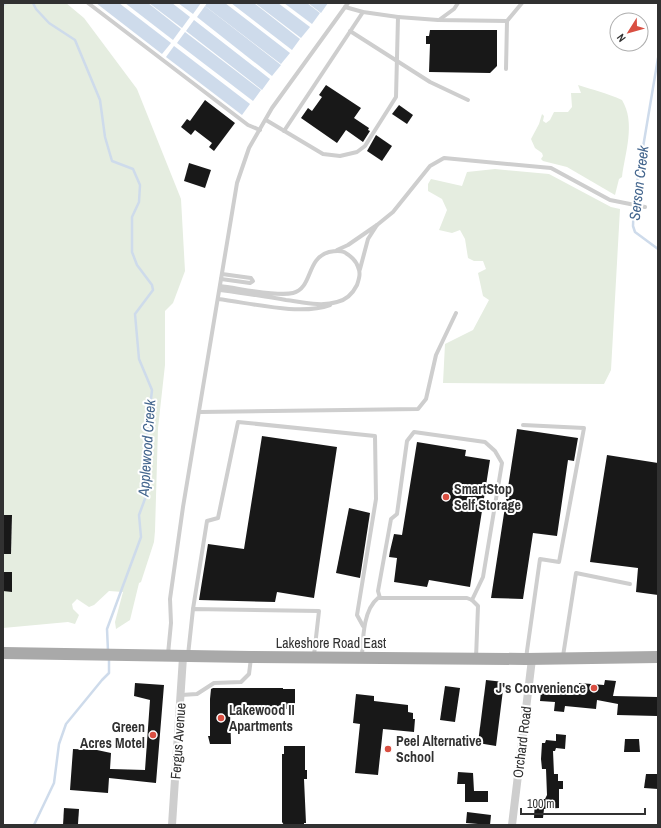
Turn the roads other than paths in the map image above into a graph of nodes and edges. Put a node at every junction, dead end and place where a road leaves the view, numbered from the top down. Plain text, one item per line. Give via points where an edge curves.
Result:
1 (88, 3) edge
2 (348, 3) edge
3 (458, 3) edge
4 (522, 3) edge
5 (345, 7) junction
6 (363, 12) junction
7 (398, 17) junction
8 (438, 20) junction
9 (507, 21) junction
10 (350, 31) junction
11 (397, 62) junction
12 (506, 70) dead end
13 (468, 100) dead end
14 (266, 120) junction
15 (260, 130) junction
16 (284, 131) junction
17 (645, 207) dead end
18 (378, 224) junction
19 (334, 251) junction
20 (360, 272) junction
21 (222, 274) junction
22 (221, 280) junction
23 (220, 288) junction
24 (218, 299) junction
25 (338, 302) junction
26 (456, 313) dead end
27 (200, 412) junction
28 (523, 425) dead end
29 (630, 584) dead end
30 (380, 598) junction
31 (472, 600) junction
32 (192, 609) junction
33 (363, 626) junction
34 (3, 653) edge
35 (167, 656) junction
36 (185, 657) junction
37 (658, 657) edge
38 (251, 658) junction
39 (314, 658) junction
40 (362, 658) junction
41 (562, 658) junction
42 (476, 659) junction
43 (529, 659) junction
44 (180, 695) junction
45 (172, 825) edge
46 (512, 825) edge

1 - 15 lane via 248,125
2 - 5 lane
3 - 8 lane
4 - 9 lane
5 - 6 lane
5 - 14 lane
6 - 7 lane
6 - 10 lane
7 - 8 lane
7 - 11 lane
8 - 9 lane
9 - 12 lane
10 - 11 lane
10 - 16 lane
11 - 13 lane via 430,82
11 - 16 lane via 395,99 365,146 357,152 340,156 323,154
14 - 15 lane
14 - 16 lane
15 - 21 lane via 249,148 237,183
17 - 18 lane via 610,200 551,168 444,158 430,166 393,212
18 - 19 lane via 348,245
18 - 20 lane via 368,240
19 - 20 lane via 341,251 350,256
19 - 23 lane via 317,259 304,285 293,293
20 - 25 lane via 354,290
21 - 22 lane
21 - 22 lane via 251,278 253,281 250,284
22 - 23 lane
23 - 24 lane
23 - 25 lane via 307,302
24 - 25 lane via 300,310 318,309
24 - 27 lane
26 - 27 lane via 436,354 426,399 418,409
27 - 35 lane via 171,591
28 - 43 lane via 584,428 559,562 540,559
29 - 41 lane via 576,573
30 - 31 lane
30 - 31 lane via 378,591 391,519 397,514 407,441 414,432 485,442 496,451 502,463 483,577
30 - 33 lane via 373,604
31 - 42 lane via 478,606
32 - 33 lane via 206,521 218,518 238,422 375,436 376,499 357,615
32 - 36 lane
32 - 39 lane via 319,611
33 - 40 lane
34 - 35 main road, Lakeshore Road East
35 - 36 main road, Lakeshore Road East
36 - 38 main road, Lakeshore Road East
36 - 44 street, Fergus Avenue
37 - 41 main road, Lakeshore Road East
38 - 39 main road, Lakeshore Road East
38 - 44 lane via 249,674 241,682 214,683 197,694
39 - 40 main road, Lakeshore Road East
40 - 42 main road, Lakeshore Road East
41 - 43 main road, Lakeshore Road East
42 - 43 main road, Lakeshore Road East
43 - 46 street, Orchard Road
44 - 45 street, Fergus Avenue

